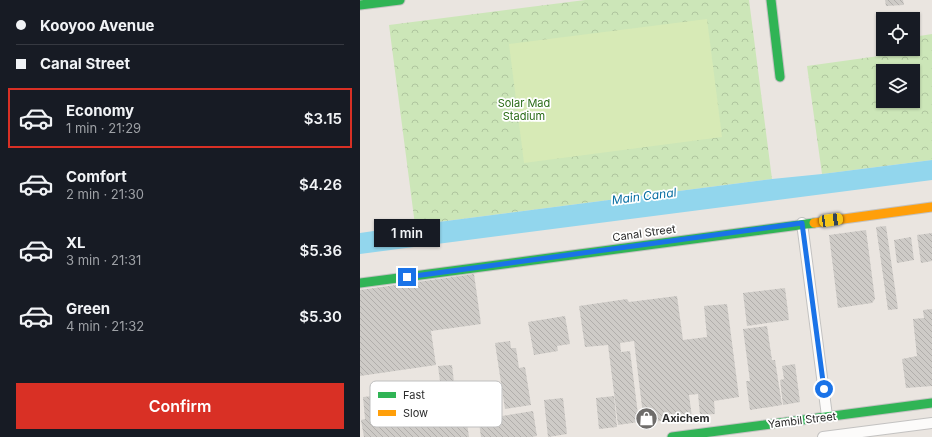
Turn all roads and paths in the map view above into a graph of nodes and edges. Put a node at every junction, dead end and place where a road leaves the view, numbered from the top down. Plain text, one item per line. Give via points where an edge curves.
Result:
1 (400, 0) edge
2 (770, 0) edge
3 (360, 5) edge
4 (780, 77) dead end
5 (932, 206) edge
6 (802, 223) junction
7 (360, 283) edge
8 (932, 403) edge
9 (827, 416) junction
10 (932, 423) edge
11 (672, 437) edge
12 (828, 437) edge

1 - 3 street
2 - 4 street
5 - 6 street, Canal Street
6 - 7 street, Canal Street
6 - 9 street
8 - 9 street, Yambil Street
9 - 11 street, Yambil Street
10 - 12 street, Yambil Street

